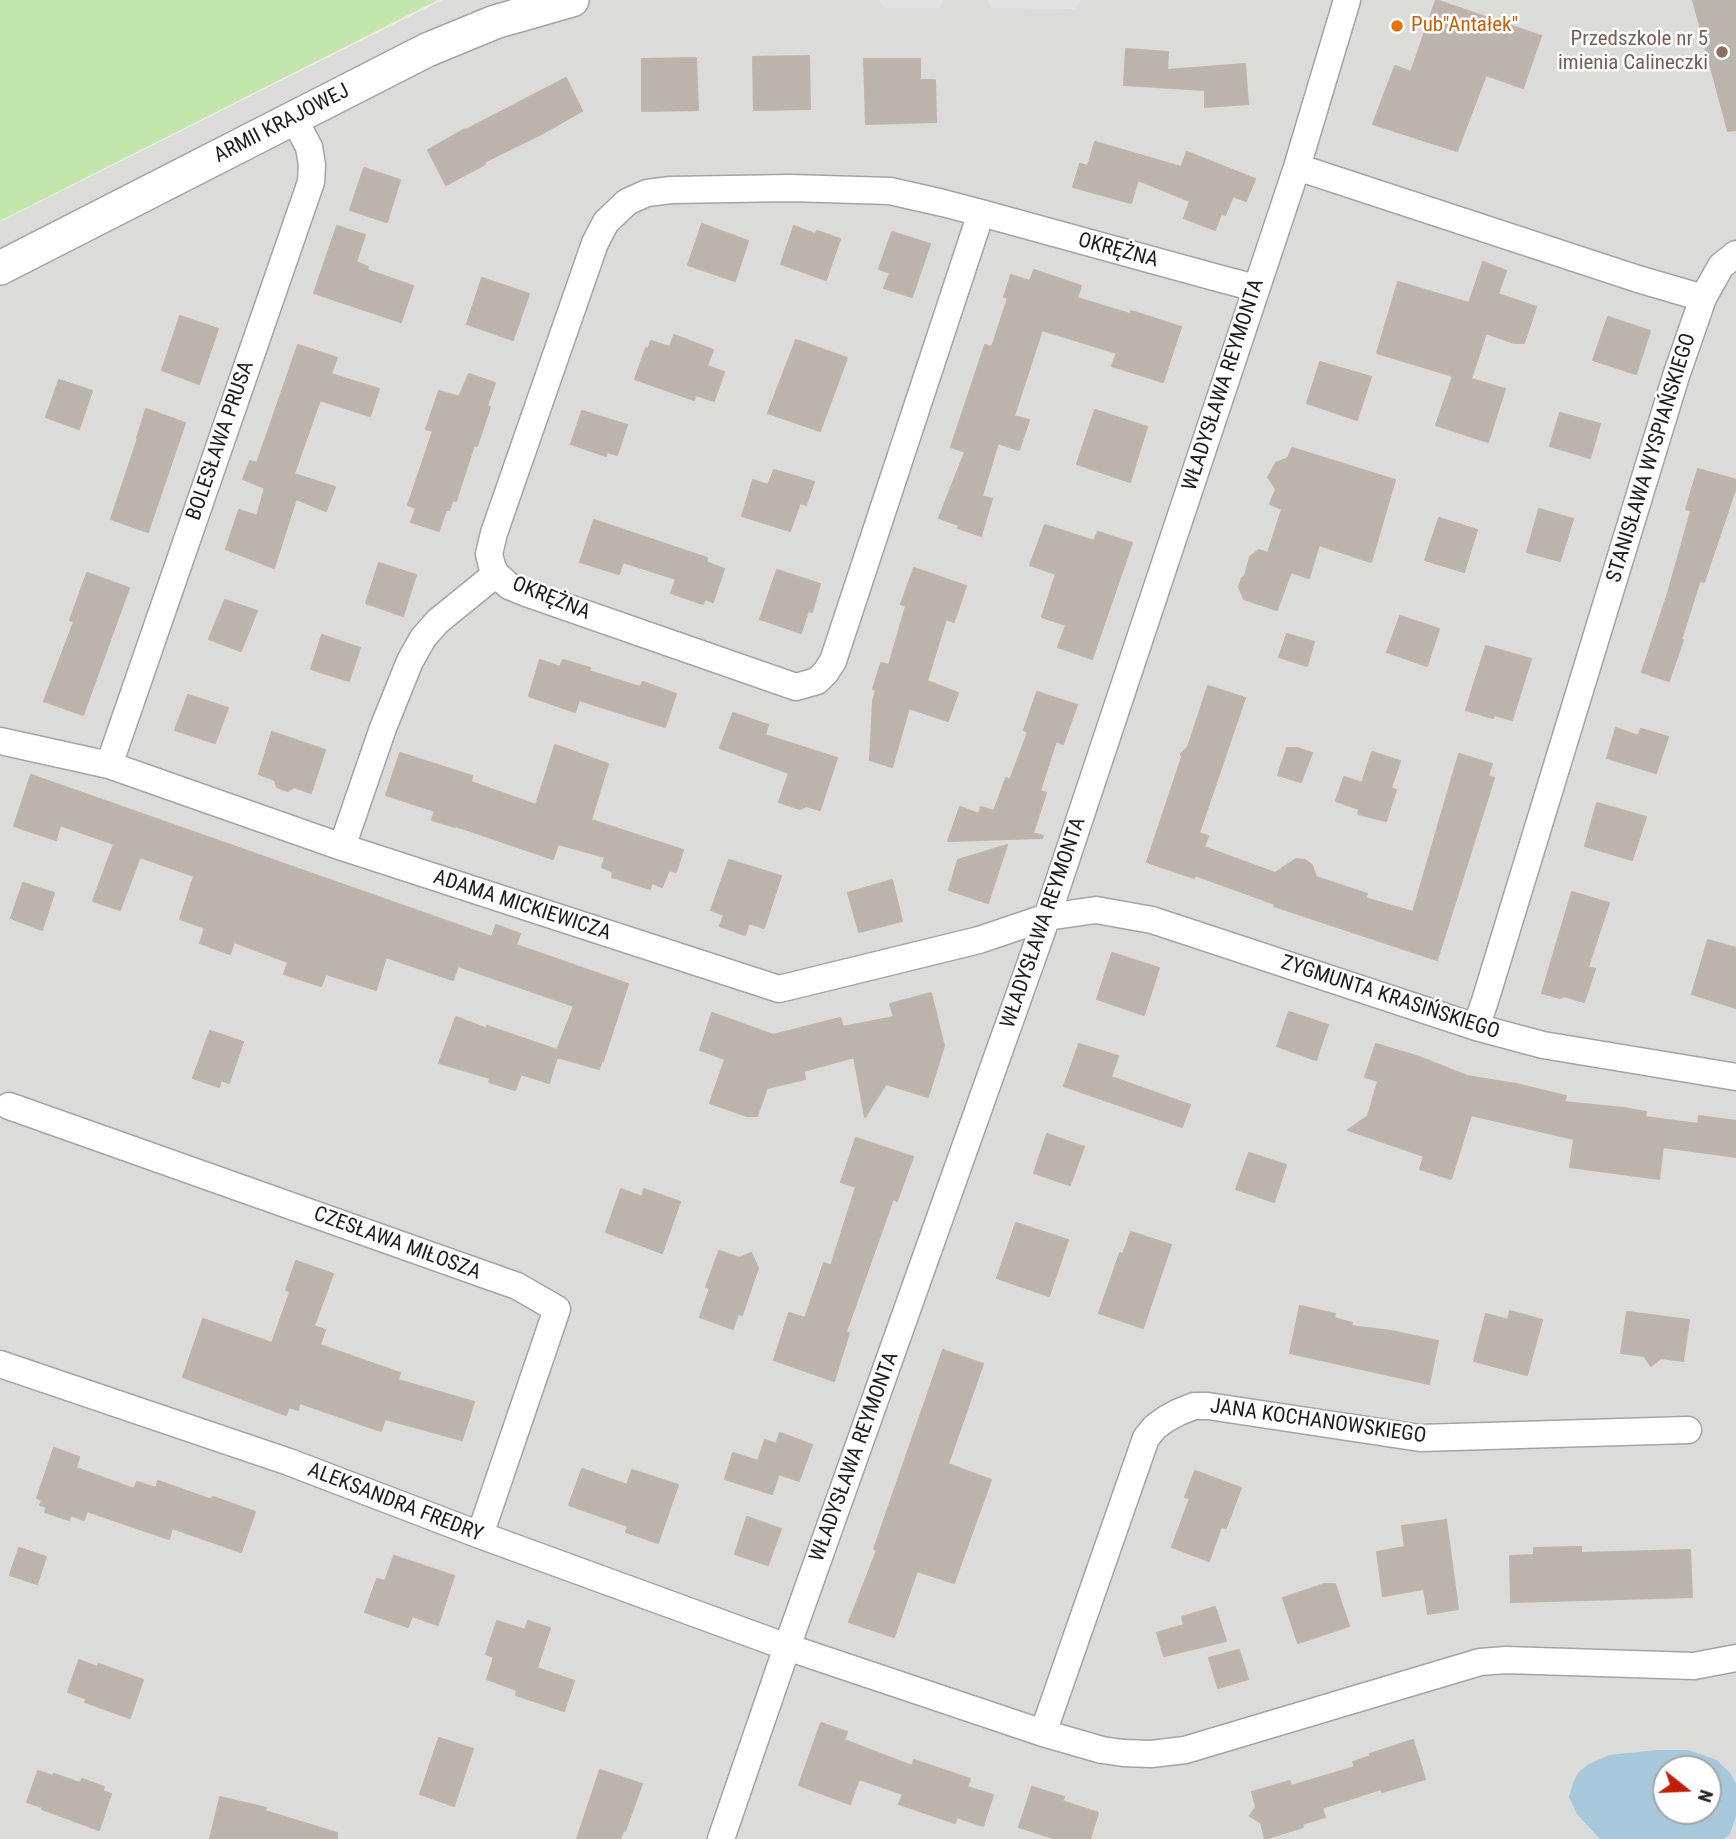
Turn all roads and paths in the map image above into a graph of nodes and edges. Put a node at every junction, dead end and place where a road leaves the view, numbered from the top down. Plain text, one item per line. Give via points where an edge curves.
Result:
1 (572, 0) edge
2 (1347, 0) edge
3 (293, 117) junction
4 (1297, 167) junction
5 (981, 213) junction
6 (1736, 254) edge
7 (0, 268) edge
8 (1256, 288) junction
9 (1703, 298) junction
10 (496, 574) junction
11 (0, 741) edge
12 (109, 765) junction
13 (342, 847) junction
14 (1047, 917) junction
15 (1476, 1027) junction
16 (1736, 1077) edge
17 (9, 1106) dead end
18 (0, 1364) edge
19 (1688, 1430) dead end
20 (481, 1535) junction
21 (787, 1647) junction
22 (1736, 1658) edge
23 (1043, 1733) junction
24 (721, 1839) edge

1 - 3 street, ARMII KRAJOWEJ via 495,22 427,50
2 - 4 street, WŁADYSŁAWA REYMONTA
3 - 7 street, ARMII KRAJOWEJ
3 - 12 street, BOLESŁAWA PRUSA via 309,147 311,182
4 - 8 street, WŁADYSŁAWA REYMONTA
4 - 9 street
5 - 8 street, OKRĘŻNA
5 - 10 street, OKRĘŻNA via 870,190 671,190 627,202 606,222 595,243 494,533 489,554
5 - 10 street, OKRĘŻNA via 833,661 817,681 796,687 526,593
6 - 9 street, STANISŁAWA WYSPIAŃSKIEGO via 1721,266
8 - 14 street, WŁADYSŁAWA REYMONTA
9 - 15 street, STANISŁAWA WYSPIAŃSKIEGO
10 - 13 street via 439,621 410,661
11 - 12 street, ADAMA MICKIEWICZA
12 - 13 street, ADAMA MICKIEWICZA
13 - 14 street, ADAMA MICKIEWICZA via 779,989 979,940
14 - 15 street, ZYGMUNTA KRASIŃSKIEGO via 1096,910 1152,920
14 - 21 street, WŁADYSŁAWA REYMONTA
15 - 16 street, ZYGMUNTA KRASIŃSKIEGO via 1543,1045
17 - 20 street, CZESŁAWA MIŁOSZA via 517,1286 557,1309
18 - 20 street, ALEKSANDRA FREDRY via 289,1462
19 - 23 street, JANA KOCHANOWSKIEGO via 1420,1438 1208,1406 1179,1412 1146,1438
20 - 21 street, ALEKSANDRA FREDRY
21 - 23 street
21 - 24 street, WŁADYSŁAWA REYMONTA
22 - 23 street via 1694,1666 1480,1662 1185,1750 1151,1754 1102,1750

